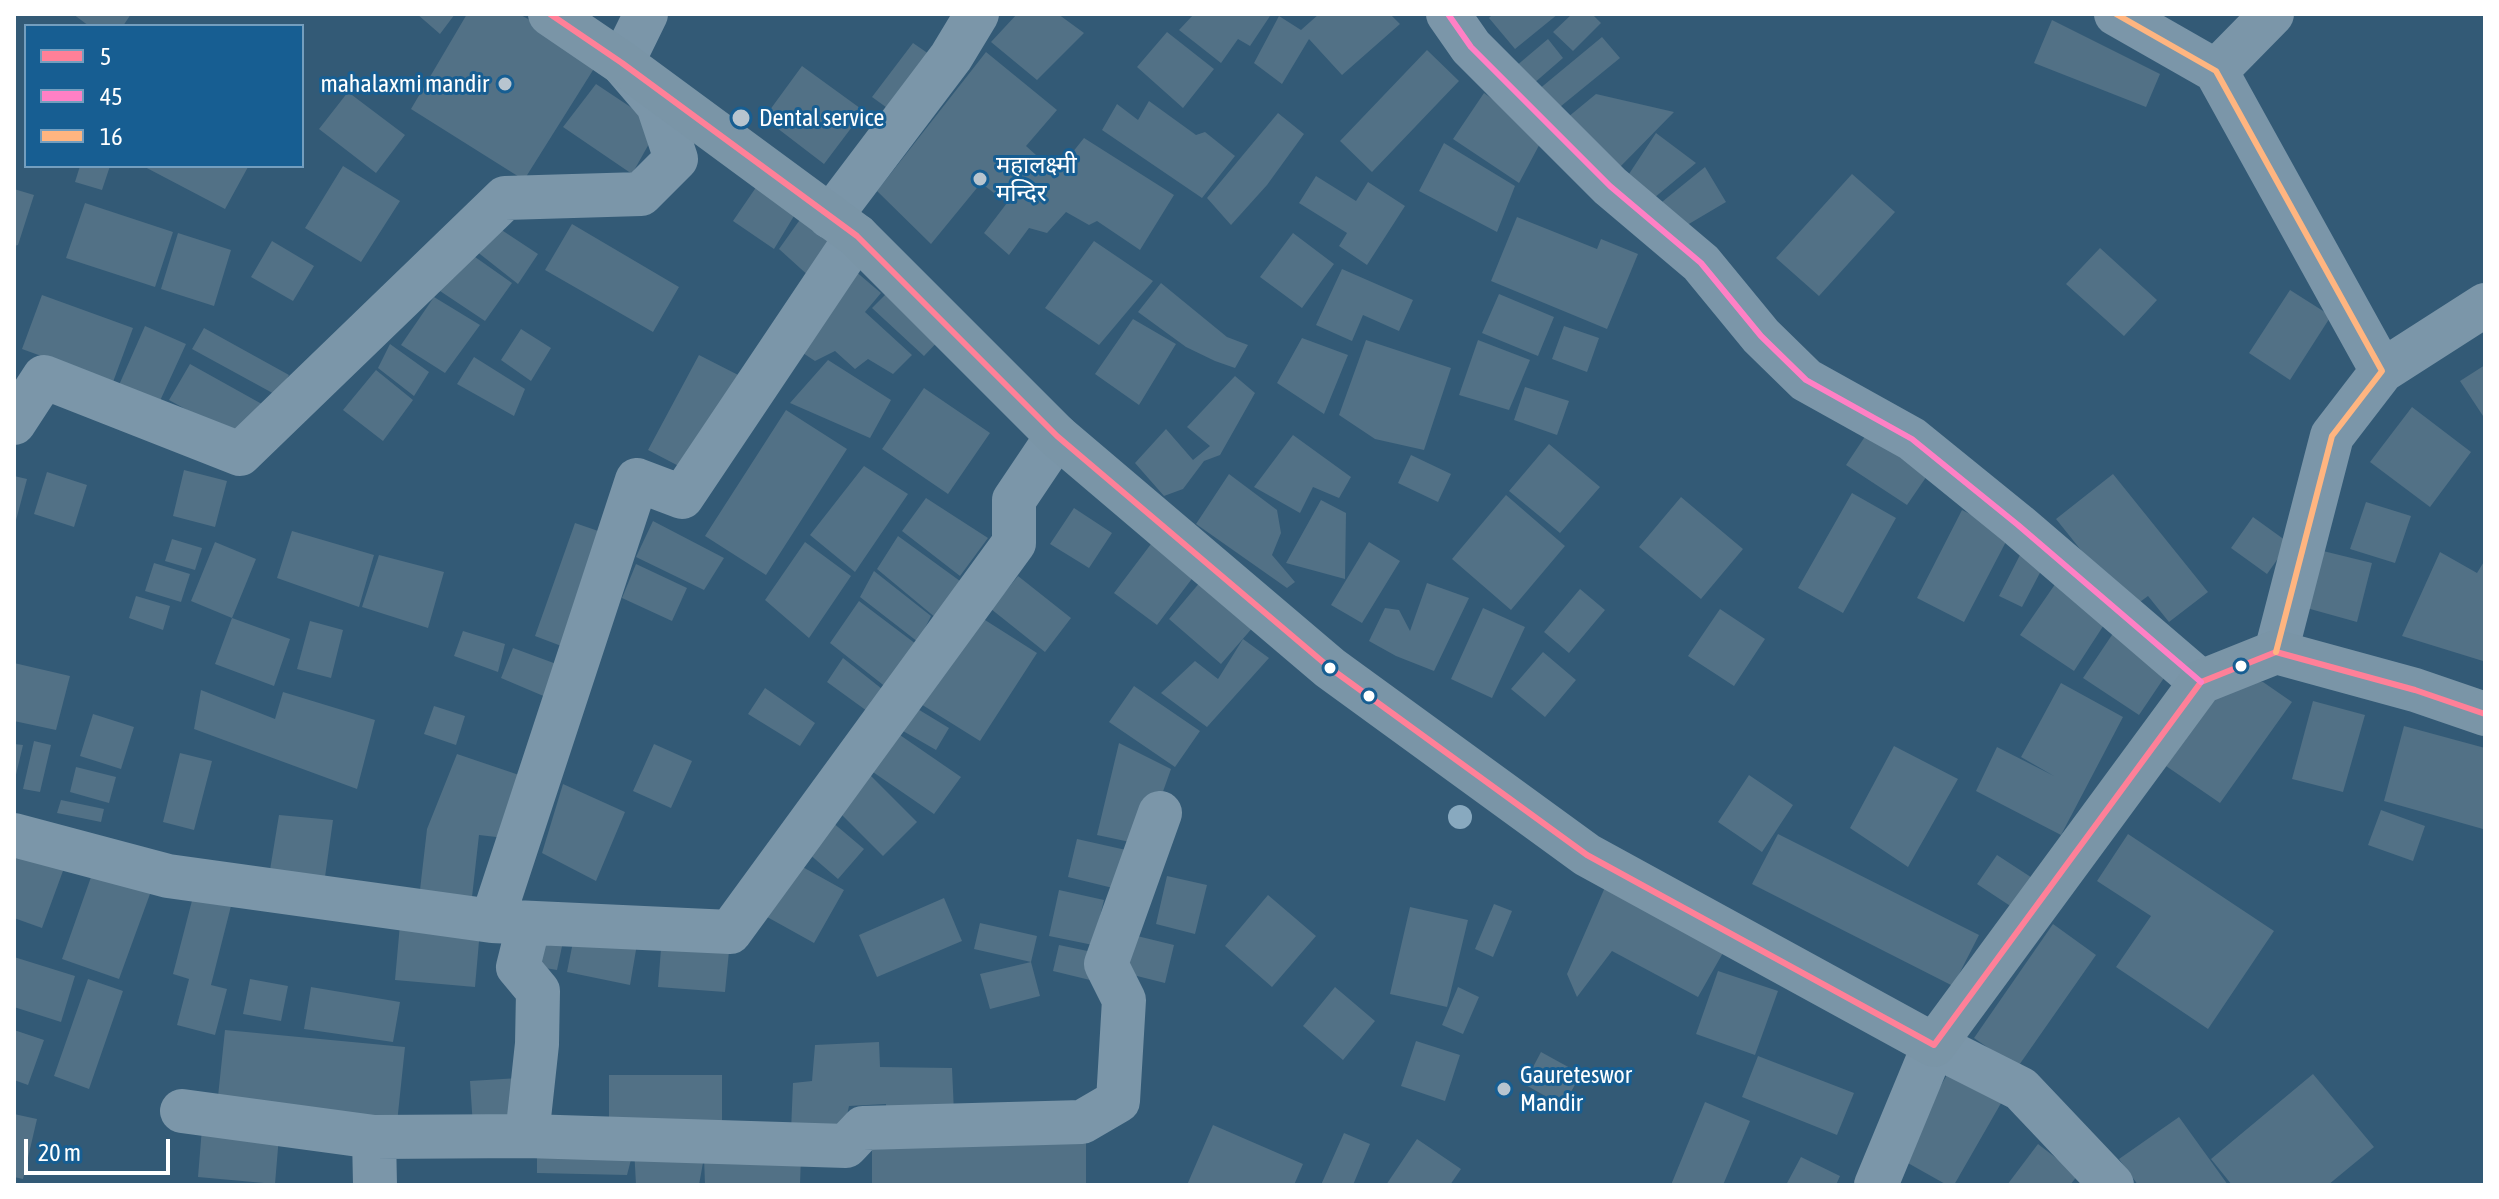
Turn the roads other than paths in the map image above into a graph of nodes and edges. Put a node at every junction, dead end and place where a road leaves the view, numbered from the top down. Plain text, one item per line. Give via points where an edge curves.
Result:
1 (550, 14) edge
2 (646, 14) edge
3 (977, 14) edge
4 (1448, 14) edge
5 (2116, 14) edge
6 (2272, 14) edge
7 (622, 63) junction
8 (2216, 71) junction
9 (843, 226) junction
10 (2485, 305) edge
11 (2382, 371) junction
12 (14, 423) edge
13 (1057, 436) junction
14 (2276, 652) junction
15 (2201, 682) junction
16 (2485, 714) edge
17 (1160, 813) dead end
18 (14, 835) edge
19 (507, 923) junction
20 (1934, 1045) junction
21 (182, 1111) dead end
22 (527, 1136) junction
23 (374, 1137) junction
24 (375, 1185) edge
25 (1876, 1185) edge
26 (2112, 1185) edge

1 - 7 main road
2 - 7 street
3 - 9 street
4 - 15 street via 1471,47 1610,186 1701,263 1761,336 1806,380 1912,439
5 - 8 street
6 - 8 street
7 - 9 main road
7 - 12 street via 658,105 676,159 641,194 505,198 240,454 44,377
8 - 11 street
9 - 13 main road
9 - 19 street via 682,497 637,480
10 - 11 street
11 - 14 street via 2332,436
13 - 19 street via 1014,500 1014,543 730,932
13 - 20 main road via 1330,668 1587,855
14 - 15 main road
14 - 16 main road
15 - 20 main road
17 - 22 street via 1106,964 1124,1000 1118,1101 1082,1122 863,1128 846,1146
18 - 19 street via 168,876
19 - 22 street via 525,939 518,967 538,991
20 - 25 street
20 - 26 street via 2021,1089
21 - 23 street
22 - 23 street
23 - 24 street

